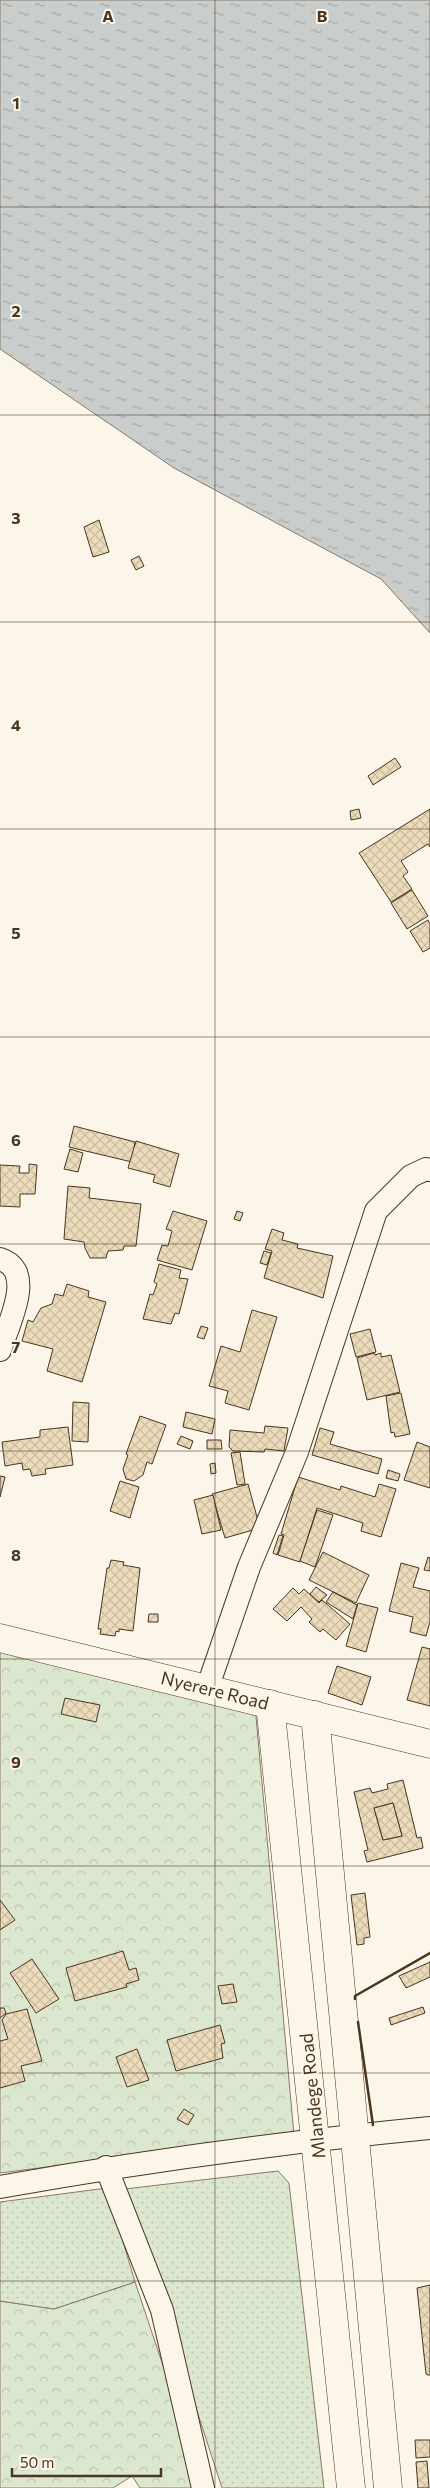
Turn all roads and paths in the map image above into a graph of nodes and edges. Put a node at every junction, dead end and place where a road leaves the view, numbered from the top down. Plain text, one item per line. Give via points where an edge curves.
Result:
1 (430, 1170) edge
2 (0, 1259) edge
3 (0, 1350) edge
4 (0, 1638) edge
5 (207, 1689) junction
6 (270, 1704) junction
7 (315, 1715) junction
8 (430, 1744) edge
9 (430, 2128) edge
10 (356, 2135) junction
11 (316, 2140) junction
12 (106, 2167) junction
13 (0, 2186) edge
14 (203, 2488) edge
15 (351, 2488) edge
16 (388, 2488) edge

1 - 5 street via 411,1176 376,1211 297,1452 249,1567
2 - 3 street via 13,1266 19,1275 20,1287
4 - 5 main road, Nyerere Road
5 - 6 main road, Nyerere Road
6 - 7 main road, Nyerere Road
6 - 11 main road, Mlandege Road
7 - 8 main road, Nyerere Road
7 - 10 main road
9 - 10 street
10 - 11 street
10 - 16 main road
11 - 12 street
11 - 15 main road, Mlandege Road
12 - 13 street
12 - 14 street via 162,2310

